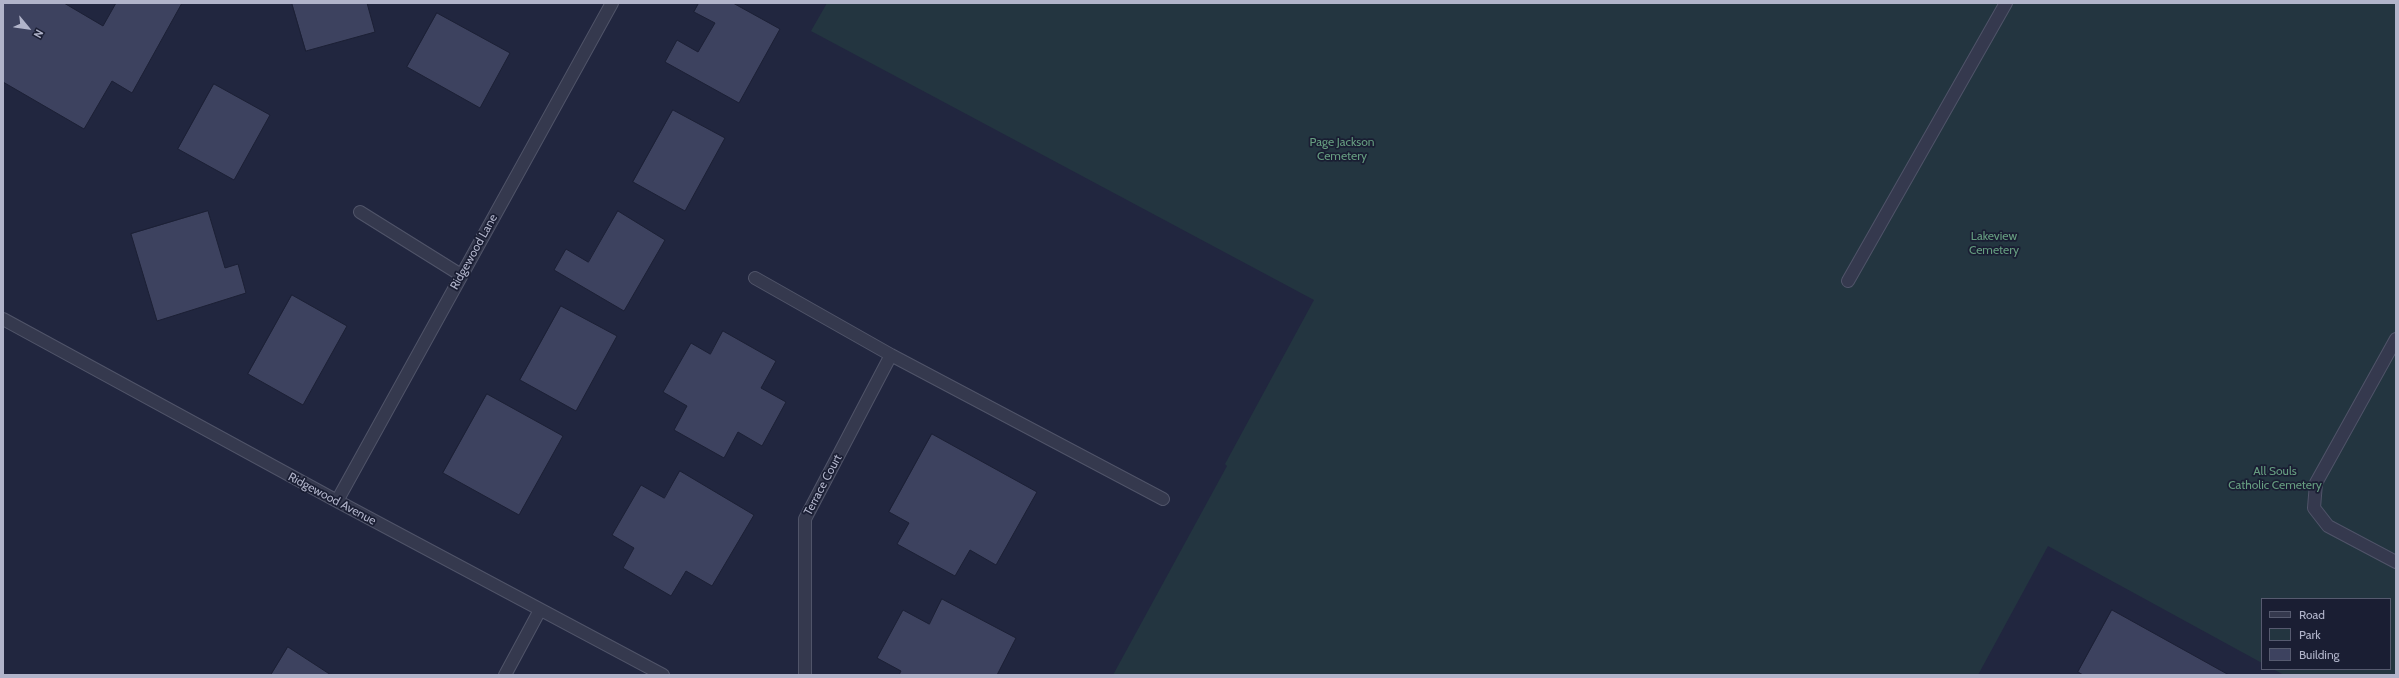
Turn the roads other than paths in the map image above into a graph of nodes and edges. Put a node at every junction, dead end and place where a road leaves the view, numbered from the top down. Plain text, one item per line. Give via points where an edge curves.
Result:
1 (612, 3) edge
2 (2006, 3) edge
3 (360, 212) dead end
4 (461, 275) junction
5 (755, 278) dead end
6 (1848, 281) dead end
7 (3, 319) edge
8 (2396, 339) edge
9 (891, 354) junction
10 (1163, 499) dead end
11 (337, 501) junction
12 (2396, 562) edge
13 (540, 610) junction
14 (505, 675) edge
15 (663, 675) edge
16 (804, 675) edge

1 - 4 street, Ridgewood Lane
2 - 6 street
3 - 4 street
4 - 11 street, Ridgewood Lane
5 - 9 street
7 - 11 street, Ridgewood Avenue
8 - 12 street via 2316,483 2314,508 2328,526
9 - 10 street
9 - 16 street, Terrace Court via 805,519
11 - 13 street, Ridgewood Avenue
13 - 14 street
13 - 15 street, Ridgewood Avenue

